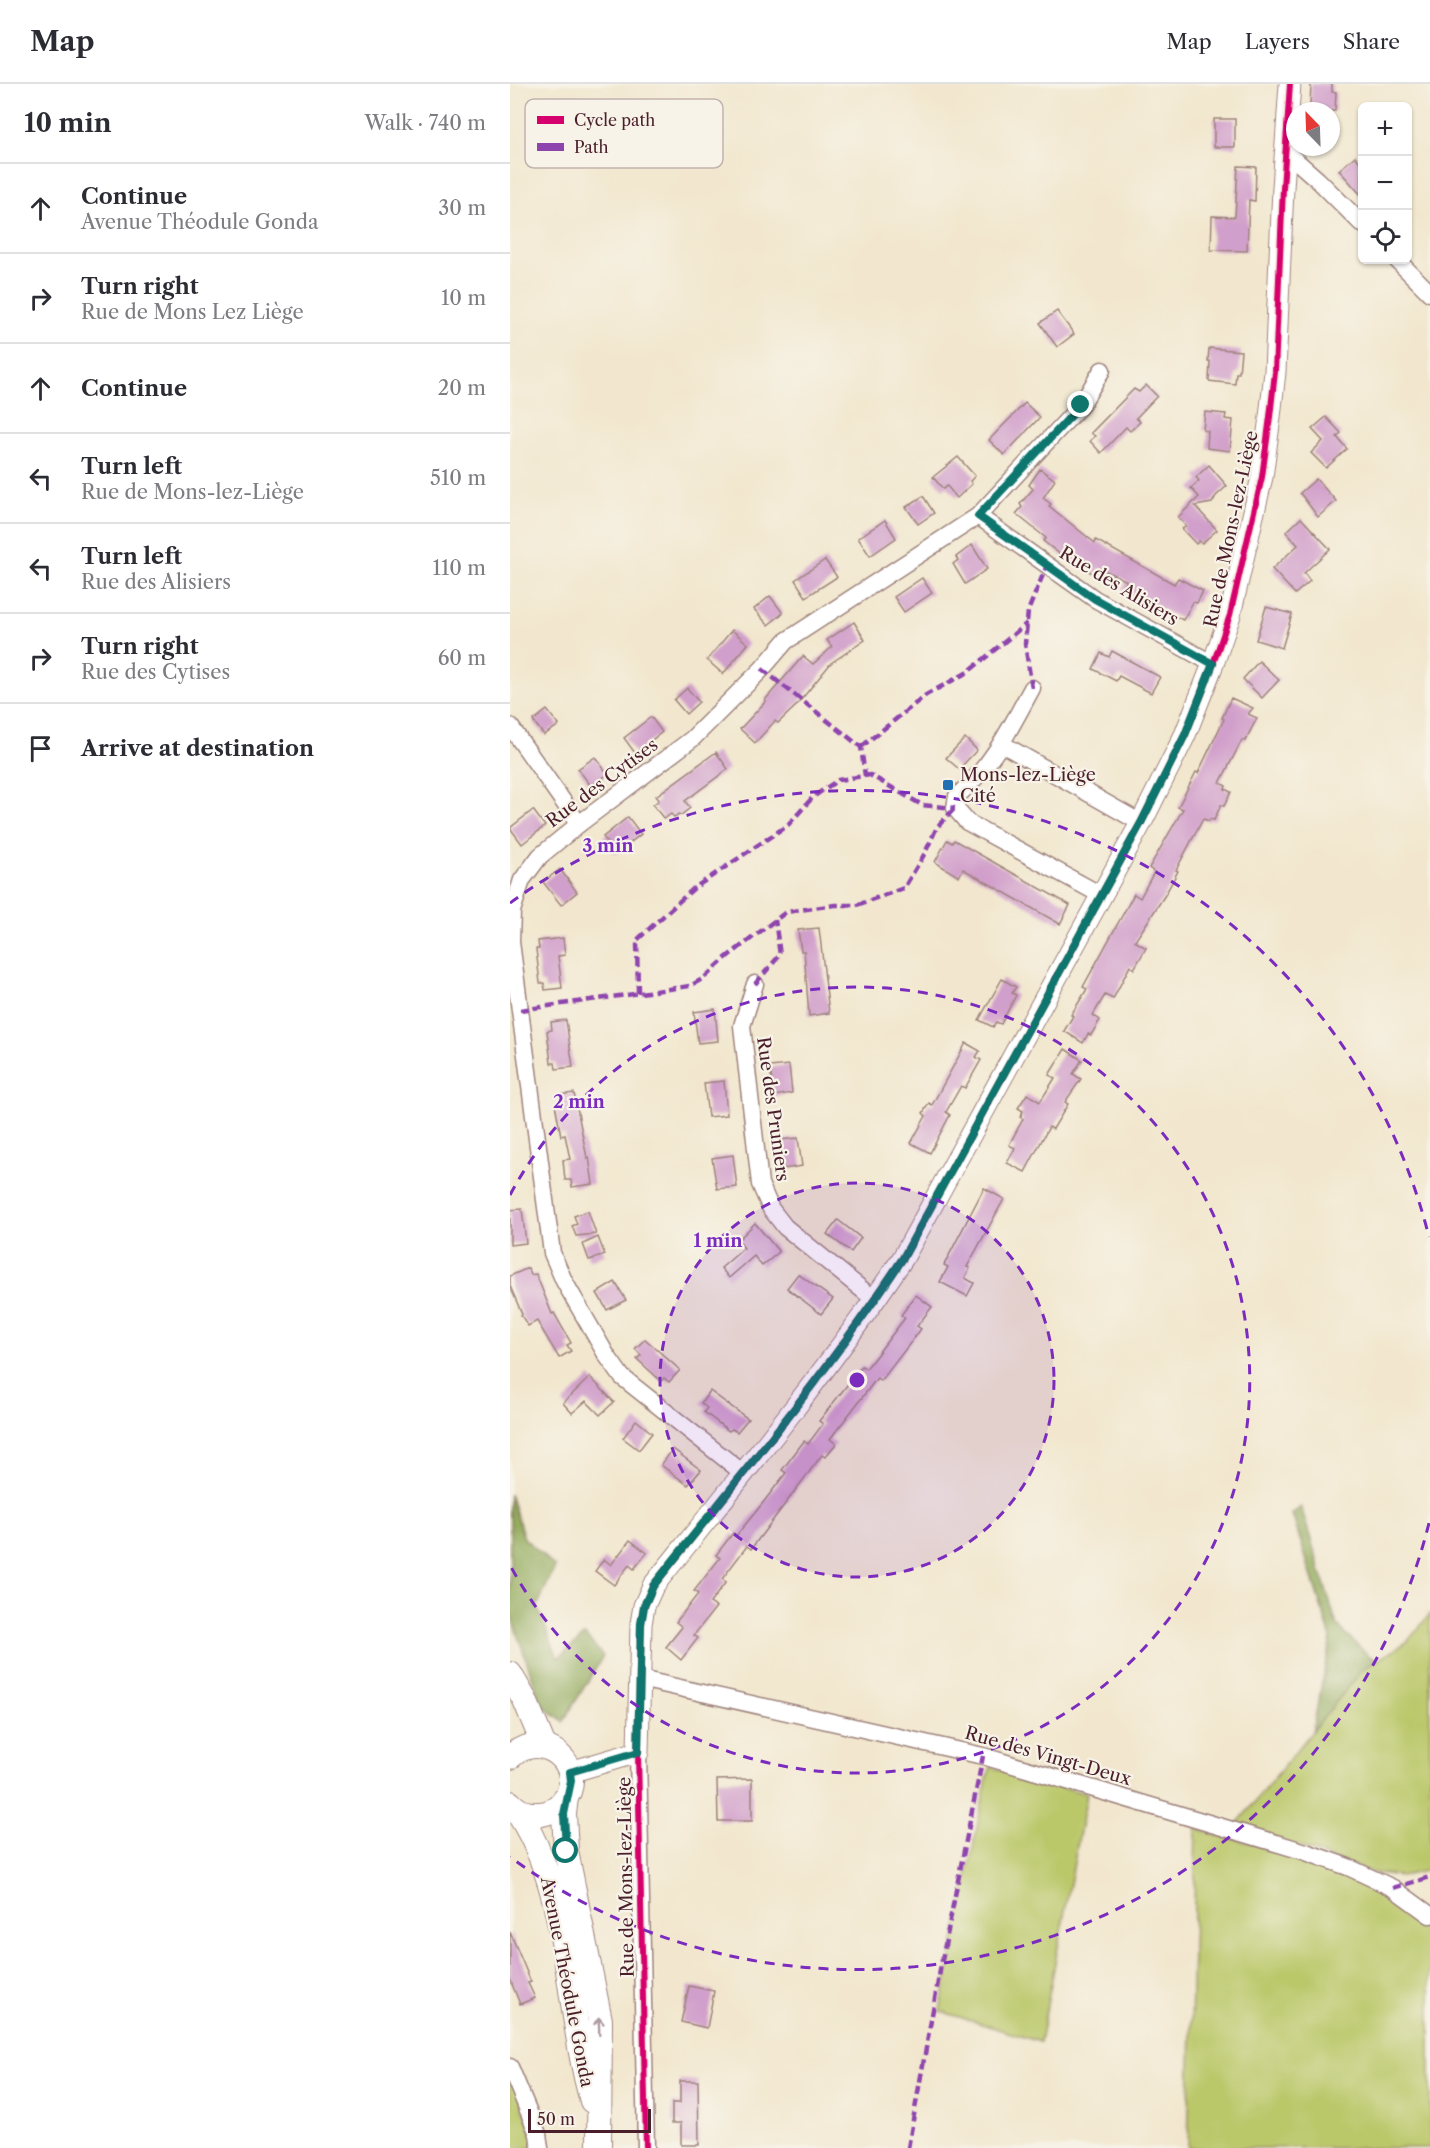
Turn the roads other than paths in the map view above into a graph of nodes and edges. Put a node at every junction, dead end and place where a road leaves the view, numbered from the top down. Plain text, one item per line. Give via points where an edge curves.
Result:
1 (1290, 84) edge
2 (1285, 151) junction
3 (1358, 221) edge
4 (1401, 264) edge
5 (1430, 293) edge
6 (1102, 370) dead end
7 (978, 516) junction
8 (1213, 664) junction
9 (1032, 688) dead end
10 (510, 726) edge
11 (1002, 744) junction
12 (1141, 823) junction
13 (579, 824) junction
14 (1101, 895) junction
15 (755, 984) dead end
16 (875, 1300) junction
17 (743, 1473) junction
18 (510, 1674) edge
19 (640, 1679) junction
20 (544, 1746) junction
21 (638, 1752) junction
22 (510, 1757) edge
23 (570, 1772) junction
24 (566, 1797) junction
25 (512, 1805) edge
26 (1430, 1915) edge
27 (510, 2067) edge
28 (599, 2137) edge
29 (540, 2148) edge
30 (646, 2148) edge

1 - 2 street, Rue de Mons-lez-Liège
2 - 3 street
2 - 8 street, Rue de Mons-lez-Liège via 1275,372 1262,477 1233,604
4 - 5 street
6 - 7 street, Rue des Cytises via 1081,405
7 - 8 street, Rue des Alisiers via 1095,599
7 - 13 street, Rue des Cytises via 786,641 692,739
8 - 12 street, Rue de Mons-lez-Liège via 1185,735
9 - 11 street
10 - 13 street
11 - 12 street
11 - 14 street via 976,780 957,796 955,808 968,822
12 - 14 street, Rue de Mons-lez-Liège
13 - 17 street, Rue des Cytises via 540,856 522,880 512,911 511,942 552,1253 564,1281 622,1377
14 - 16 street, Rue de Mons-lez-Liège via 926,1217
15 - 16 street, Rue des Pruniers via 742,1026 760,1184 784,1227
16 - 17 street, Rue de Mons-lez-Liège
17 - 19 street, Rue de Mons-lez-Liège via 653,1586 641,1624
18 - 20 main road
19 - 21 street, Rue de Mons-lez-Liège
19 - 26 street, Rue des Vingt-Deux via 983,1756 1272,1842 1357,1871 1393,1888
20 - 22 main road via 525,1747
20 - 23 main road via 561,1755
21 - 23 street
21 - 30 street, Rue de Mons-lez-Liège
23 - 24 main road, Avenue Théodule Gonda
24 - 25 main road via 543,1814 532,1815
28 -> 24 main road, Avenue Théodule Gonda via 600,2020 566,1851
25 - 28 main road, Avenue Théodule Gonda via 533,1837 552,1894 582,2066
27 - 29 street

